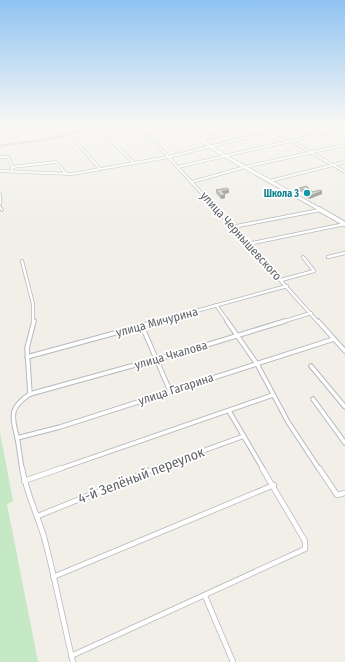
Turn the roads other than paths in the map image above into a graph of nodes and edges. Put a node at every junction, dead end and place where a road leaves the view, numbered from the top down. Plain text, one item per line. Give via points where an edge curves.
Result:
1 (89, 156) edge
2 (127, 156) edge
3 (168, 156) joint
4 (225, 156) joint
5 (297, 156) edge
6 (316, 156) edge
7 (0, 157) edge
8 (345, 162) edge
9 (134, 163) junction
10 (332, 165) junction
11 (12, 167) junction
12 (178, 167) junction
13 (245, 167) junction
14 (100, 169) junction
15 (0, 171) edge
16 (12, 172) junction
17 (345, 172) edge
18 (66, 174) junction
19 (270, 181) junction
20 (192, 182) junction
21 (0, 194) edge
22 (0, 205) edge
23 (2, 210) dead end
24 (320, 210) junction
25 (345, 224) edge
26 (232, 227) junction
27 (248, 244) junction
28 (345, 253) edge
29 (303, 257) dead end
30 (328, 257) dead end
31 (22, 260) dead end
32 (281, 280) junction
33 (287, 286) junction
34 (216, 305) junction
35 (311, 313) junction
36 (142, 326) junction
37 (236, 335) junction
38 (334, 339) junction
39 (345, 351) edge
40 (26, 357) junction
41 (157, 359) junction
42 (257, 364) junction
43 (311, 366) dead end
44 (170, 391) junction
45 (30, 394) junction
46 (273, 395) junction
47 (313, 399) dead end
48 (345, 407) edge
49 (230, 411) junction
50 (244, 436) junction
51 (17, 438) junction
52 (345, 443) edge
53 (24, 481) junction
54 (274, 485) junction
55 (345, 493) edge
56 (38, 516) junction
57 (53, 577) junction
58 (205, 596) junction
59 (71, 656) junction
60 (73, 662) edge
61 (233, 662) edge

1 - 14 street
2 - 9 street
3 - 9 street
3 - 12 street, улица Чернышевского
4 - 12 street
4 - 13 street
5 - 13 street
6 - 10 street
7 - 11 street via 8,157
8 - 10 street
9 - 14 street
10 - 17 street
10 - 19 street
11 - 16 street
11 - 18 street via 56,162
12 - 20 street, улица Чернышевского
13 - 19 street
13 - 20 street
14 - 18 street
15 - 16 street
16 - 18 street
19 - 24 street
20 - 26 street, улица Чернышевского
21 - 22 street
22 - 23 street
24 - 25 street
24 - 26 street
25 - 27 street
26 - 27 street, улица Чернышевского
27 - 32 street, улица Чернышевского
28 - 30 street
29 - 32 street via 314,271
31 - 40 street via 33,304 34,319
32 - 33 street, улица Чернышевского
33 - 34 street, улица Мичурина
33 - 35 street, улица Чернышевского
34 - 36 street, улица Мичурина
34 - 37 street
35 - 37 street, улица Чкалова
35 - 38 street, улица Чернышевского
36 - 40 street, улица Мичурина
36 - 41 street
37 - 41 street, улица Чкалова
37 - 42 street
38 - 39 street, улица Чернышевского
38 - 42 street, улица Гагарина
40 - 45 street
41 - 44 street
41 - 45 street, улица Чкалова
42 - 44 street, улица Гагарина
42 - 46 street
43 - 48 street
44 - 51 street, улица Гагарина via 60,428
45 - 51 street via 18,402 13,413 12,423
46 - 49 street
46 - 55 street via 337,495
47 - 52 street
49 - 50 street
49 - 53 street
50 - 54 street
50 - 56 street, 4-й Зелёный переулок via 165,464
51 - 53 street
53 - 56 street
54 - 57 street
54 - 58 street via 305,541 305,549
56 - 57 street
57 - 59 street
58 - 59 street
58 - 61 street
59 - 60 street

